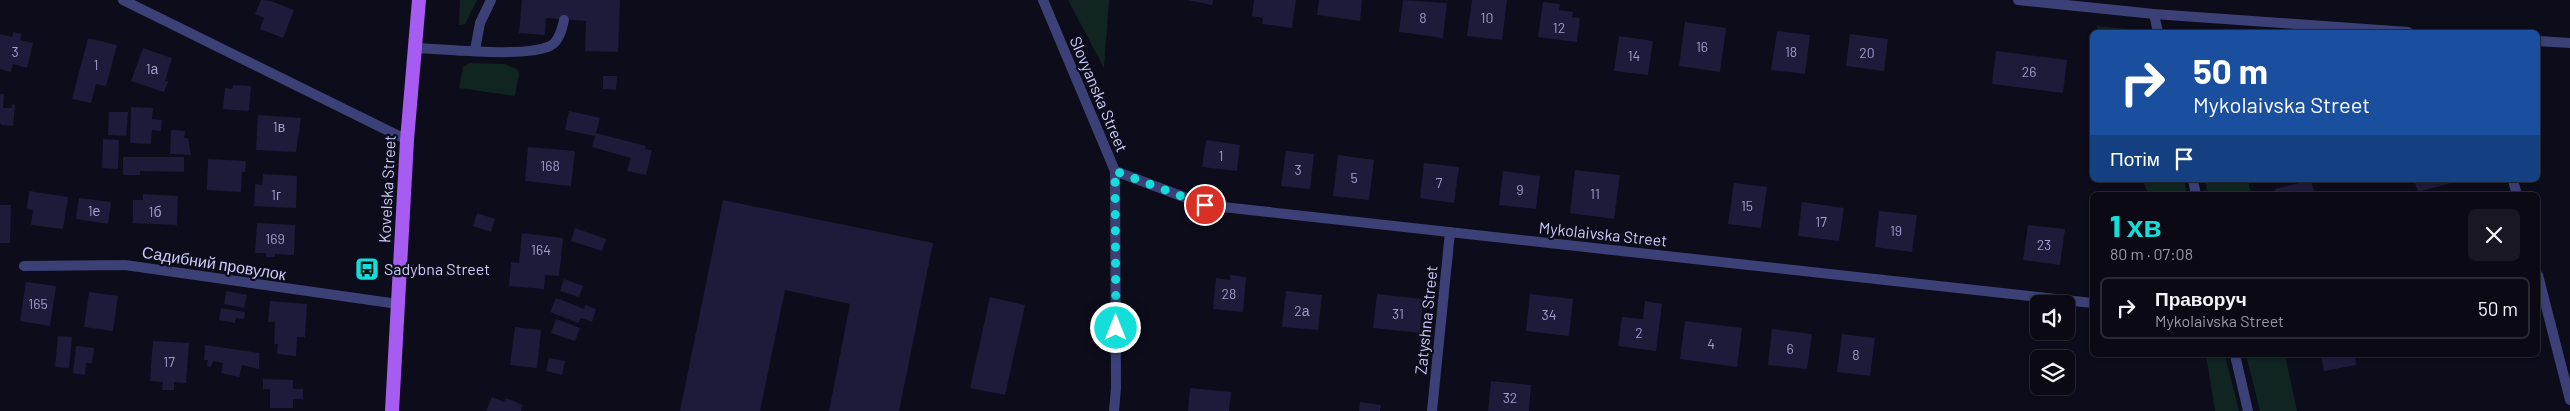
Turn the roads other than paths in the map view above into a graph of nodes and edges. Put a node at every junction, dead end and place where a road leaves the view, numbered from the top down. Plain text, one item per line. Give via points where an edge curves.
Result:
1 (123, 0) edge
2 (419, 0) edge
3 (491, 0) edge
4 (1043, 0) edge
5 (2018, 0) edge
6 (2154, 14) junction
7 (564, 20) dead end
8 (2158, 30) edge
9 (2380, 30) edge
10 (2540, 41) edge
11 (2570, 43) edge
12 (415, 48) junction
13 (475, 50) junction
14 (407, 140) junction
15 (1115, 171) junction
16 (1450, 232) junction
17 (24, 266) dead end
18 (2540, 283) edge
19 (2090, 303) edge
20 (398, 304) junction
21 (2235, 357) edge
22 (2570, 400) edge
23 (392, 411) edge
24 (1114, 411) edge
25 (1432, 411) edge
26 (2248, 411) edge

1 - 14 street
2 - 12 main road, Kovelska Street
3 - 13 street via 480,23
4 - 15 street, Slovyanska Street
5 - 6 street
6 - 8 street
6 - 9 street
7 - 13 street via 562,32 552,46 527,52
10 - 11 street
12 - 13 street
12 - 14 main road, Kovelska Street
14 - 20 main road, Kovelska Street
15 - 16 street, Mykolaivska Street via 1205,205
15 - 24 street, Slovyanska Street
16 - 19 street, Mykolaivska Street
16 - 25 street, Zatyshna Street
17 - 20 street, Садибний провулок via 125,264
18 - 22 street
20 - 23 main road, Kovelska Street
21 - 26 street

